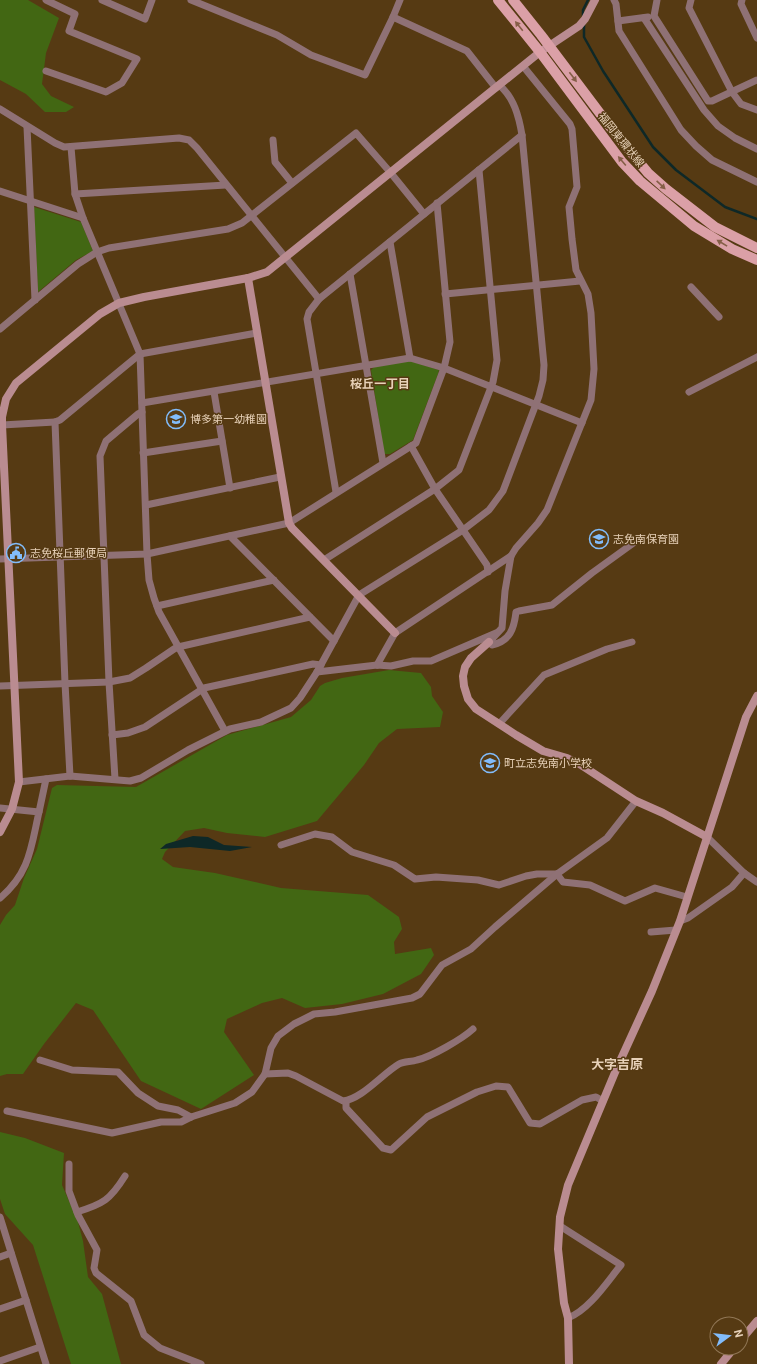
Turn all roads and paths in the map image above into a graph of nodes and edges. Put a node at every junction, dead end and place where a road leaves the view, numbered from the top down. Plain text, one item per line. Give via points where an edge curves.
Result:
1 (46, 0) edge
2 (102, 0) edge
3 (152, 0) edge
4 (191, 0) edge
5 (400, 0) edge
6 (498, 0) edge
7 (513, 0) edge
8 (595, 0) edge
9 (614, 0) edge
10 (657, 0) edge
11 (690, 0) edge
12 (742, 0) edge
13 (654, 16) junction
14 (393, 17) junction
15 (644, 18) junction
16 (618, 21) junction
17 (757, 38) edge
18 (549, 46) junction
19 (540, 52) junction
20 (523, 66) junction
21 (46, 71) dead end
22 (757, 80) edge
23 (498, 87) junction
24 (732, 92) junction
25 (0, 109) edge
26 (757, 110) edge
27 (27, 126) junction
28 (522, 135) junction
29 (273, 140) dead end
30 (71, 147) junction
31 (757, 149) edge
32 (479, 170) junction
33 (390, 172) junction
34 (757, 182) edge
35 (292, 183) junction
36 (226, 185) junction
37 (0, 191) edge
38 (75, 194) junction
39 (29, 201) junction
40 (437, 203) junction
41 (424, 214) junction
42 (252, 216) junction
43 (83, 218) junction
44 (390, 242) junction
45 (757, 248) edge
46 (96, 252) junction
47 (285, 258) junction
48 (757, 260) edge
49 (350, 274) junction
50 (248, 278) junction
51 (580, 281) junction
52 (535, 286) junction
53 (691, 287) dead end
54 (491, 290) junction
55 (445, 294) junction
56 (319, 298) junction
57 (35, 300) junction
58 (119, 303) junction
59 (719, 317) dead end
60 (0, 328) edge
61 (257, 332) junction
62 (140, 354) junction
63 (757, 357) edge
64 (410, 358) junction
65 (366, 366) junction
66 (444, 368) junction
67 (316, 374) junction
68 (265, 383) junction
69 (491, 387) junction
70 (214, 392) junction
71 (689, 392) dead end
72 (3, 397) edge
73 (142, 403) junction
74 (536, 404) junction
75 (142, 412) junction
76 (55, 422) junction
77 (582, 423) junction
78 (2, 425) junction
79 (222, 441) junction
80 (411, 446) junction
81 (144, 453) junction
82 (383, 463) junction
83 (280, 478) junction
84 (230, 488) junction
85 (435, 489) junction
86 (336, 492) junction
87 (146, 505) junction
88 (289, 523) junction
89 (463, 530) junction
90 (230, 536) junction
91 (638, 539) dead end
92 (147, 554) junction
93 (103, 555) junction
94 (511, 556) junction
95 (60, 557) junction
96 (0, 559) edge
97 (9, 559) junction
98 (324, 560) junction
99 (488, 572) junction
100 (274, 580) junction
101 (359, 595) junction
102 (157, 606) junction
103 (310, 617) junction
104 (498, 632) junction
105 (395, 633) junction
106 (334, 641) junction
107 (489, 642) junction
108 (632, 642) dead end
109 (178, 647) junction
110 (321, 665) junction
111 (377, 665) junction
112 (317, 672) junction
113 (109, 682) junction
114 (65, 684) junction
115 (0, 686) edge
116 (14, 686) junction
117 (201, 689) junction
118 (757, 696) edge
119 (499, 724) junction
120 (225, 731) junction
121 (112, 735) junction
122 (70, 776) junction
123 (46, 779) junction
124 (115, 779) junction
125 (19, 782) junction
126 (636, 801) junction
127 (0, 808) edge
128 (12, 809) junction
129 (39, 812) junction
130 (0, 832) edge
131 (707, 837) junction
132 (281, 845) dead end
133 (557, 874) junction
134 (744, 874) junction
135 (757, 882) edge
136 (687, 897) junction
137 (0, 898) edge
138 (680, 920) junction
139 (676, 930) junction
140 (651, 932) dead end
141 (473, 1029) dead end
142 (40, 1060) dead end
143 (265, 1074) junction
144 (346, 1101) junction
145 (603, 1101) junction
146 (7, 1111) dead end
147 (192, 1117) junction
148 (69, 1164) dead end
149 (125, 1176) dead end
150 (77, 1212) junction
151 (0, 1217) edge
152 (560, 1226) junction
153 (11, 1253) junction
154 (0, 1257) edge
155 (26, 1300) junction
156 (0, 1309) edge
157 (568, 1318) junction
158 (757, 1321) edge
159 (749, 1330) edge
160 (40, 1347) junction
161 (728, 1356) edge
162 (0, 1361) edge
163 (46, 1364) edge
164 (201, 1364) edge
165 (569, 1364) edge
166 (721, 1364) edge

1 - 21 street via 75,14 69,31 137,59 122,84 106,92
2 - 3 street via 145,19
4 - 14 street via 277,35 311,55 365,75
5 - 14 street
19 -> 6 main road, 福岡東環状線
7 - 18 main road, 福岡東環状線
8 - 18 street via 579,26
9 - 16 street
10 - 13 street
11 - 24 street via 689,8
12 - 17 street via 741,4
13 - 15 street
13 - 24 street via 708,101
14 - 23 street via 467,51
15 - 16 street
15 - 31 street via 718,126
16 - 34 street via 619,31 681,130 712,160
18 - 19 street
18 -> 45 main road, 福岡東環状線 via 648,173 715,227
19 - 20 street
48 -> 19 main road, 福岡東環状線 via 732,249 694,226 640,181 622,162
20 - 23 street
20 - 51 street via 572,129 576,186 569,208 574,261
22 - 24 street
23 - 28 street via 504,89 511,100
23 - 33 street
24 - 26 street via 741,104
25 - 27 street
27 - 30 street via 55,143
27 - 39 street
28 - 32 street
28 - 52 street
29 - 35 street via 275,162
30 - 36 street via 179,138 189,140
30 - 38 street
32 - 40 street
32 - 54 street
33 - 35 street via 356,133
33 - 41 street
33 - 47 street
35 - 42 street
36 - 38 street
36 - 42 street
37 - 39 street
38 - 43 street
39 - 43 street
39 - 57 street
40 - 41 street
40 - 55 street
41 - 44 street
42 - 46 street via 228,229
42 - 47 street
43 - 46 street
44 - 49 street
44 - 64 street
46 - 57 street
46 - 58 street
47 - 50 street via 267,272
47 - 56 street
49 - 56 street
49 - 65 street
50 - 58 street
50 - 61 street
51 - 52 street
51 - 77 street via 588,294 594,369 591,400
52 - 54 street
52 - 74 street via 544,365 543,380
53 - 59 street
54 - 55 street
54 - 69 street via 497,360
55 - 66 street via 450,342
56 - 67 street via 307,319
57 - 60 street
58 - 62 street
58 - 72 street via 100,314 16,383
61 - 62 street
61 - 68 street
62 - 73 street
62 - 76 street
63 - 71 street
64 - 65 street
64 - 66 street
65 - 67 street
65 - 82 street
66 - 69 street
66 - 80 street via 416,443
67 - 68 street
67 - 86 street
68 - 70 street
68 - 83 street
69 - 74 street
69 - 85 street via 459,470
70 - 73 street
70 - 79 street
72 - 78 street
73 - 75 street
74 - 77 street
74 - 89 street via 502,491 489,510
75 - 81 street
75 - 93 street via 106,441 100,456
76 - 78 street
76 - 95 street
77 - 94 street via 547,510
78 - 97 street
79 - 81 street
79 - 84 street
80 - 82 street
80 - 85 street
81 - 87 street
82 - 86 street
83 - 84 street
83 - 88 street
84 - 87 street
85 - 89 street
85 - 98 street
86 - 88 street
87 - 92 street
88 - 90 street
88 - 98 street
89 - 99 street via 487,565
89 - 101 street
90 - 92 street
90 - 100 street
91 - 107 street via 552,605 516,612 515,626 511,633 499,644 492,645
92 - 93 street
92 - 102 street via 149,580
93 - 95 street
93 - 113 street
94 - 99 street
94 - 104 street via 502,628
95 - 97 street
95 - 114 street
96 - 97 street
97 - 116 street
98 - 101 street
99 - 105 street
100 - 102 street
100 - 103 street
101 - 105 street
101 - 106 street
102 - 109 street
103 - 106 street
103 - 109 street
104 - 107 street
104 - 111 street via 431,662
105 - 111 street
106 - 110 street
107 - 119 street via 471,658 465,668 464,686 468,699 476,709
108 - 119 street via 607,649 544,676
109 - 113 street via 130,678
109 - 117 street
110 - 112 street
110 - 117 street via 313,664
111 - 112 street
112 - 120 street via 292,708 261,722
113 - 114 street
113 - 121 street
114 - 116 street
114 - 122 street
115 - 116 street
116 - 125 street
117 - 120 street
117 - 121 street via 145,727
118 - 131 street via 746,717
119 - 126 street via 543,751 581,765
120 - 124 street via 141,778 130,781
121 - 124 street
122 - 123 street
122 - 124 street
123 - 125 street
123 - 129 street
125 - 128 street
126 - 131 street
126 - 133 street via 606,838
127 - 128 street
128 - 129 street
128 - 130 street
129 - 137 street via 28,859 22,873 15,884
131 - 134 street
131 - 136 street
132 - 133 street via 315,834 332,837 352,852 394,864 415,879 436,877 499,884 537,874
133 - 136 street via 563,882 590,885 625,902 654,888
133 - 143 street via 472,949 442,965 420,994 412,998 314,1014 294,1024 278,1036 271,1048
134 - 135 street
134 - 138 street via 732,887 688,918
136 - 138 street
138 - 139 street
139 - 140 street
139 - 145 street
141 - 144 street via 418,1060 400,1063
142 - 147 street via 72,1070 118,1072 138,1093 158,1106 178,1110
143 - 144 street via 296,1076
143 - 147 street via 252,1092 235,1103
144 - 145 street via 346,1108 383,1148 390,1150 427,1117 477,1092 496,1086 508,1087 530,1123 540,1124 582,1100 596,1097
145 - 152 street via 568,1185
146 - 147 street via 112,1133 161,1122 181,1122
148 - 150 street via 69,1191
149 - 150 street via 115,1192 103,1202
150 - 164 street via 97,1250 94,1268 96,1273 131,1302 144,1335 160,1348
151 - 153 street
152 - 157 street via 558,1249
152 - 157 street via 621,1264 586,1306
153 - 154 street
153 - 155 street
155 - 156 street
155 - 160 street
157 - 165 street
158 - 159 street
160 - 162 street
160 - 163 street
161 - 166 street

